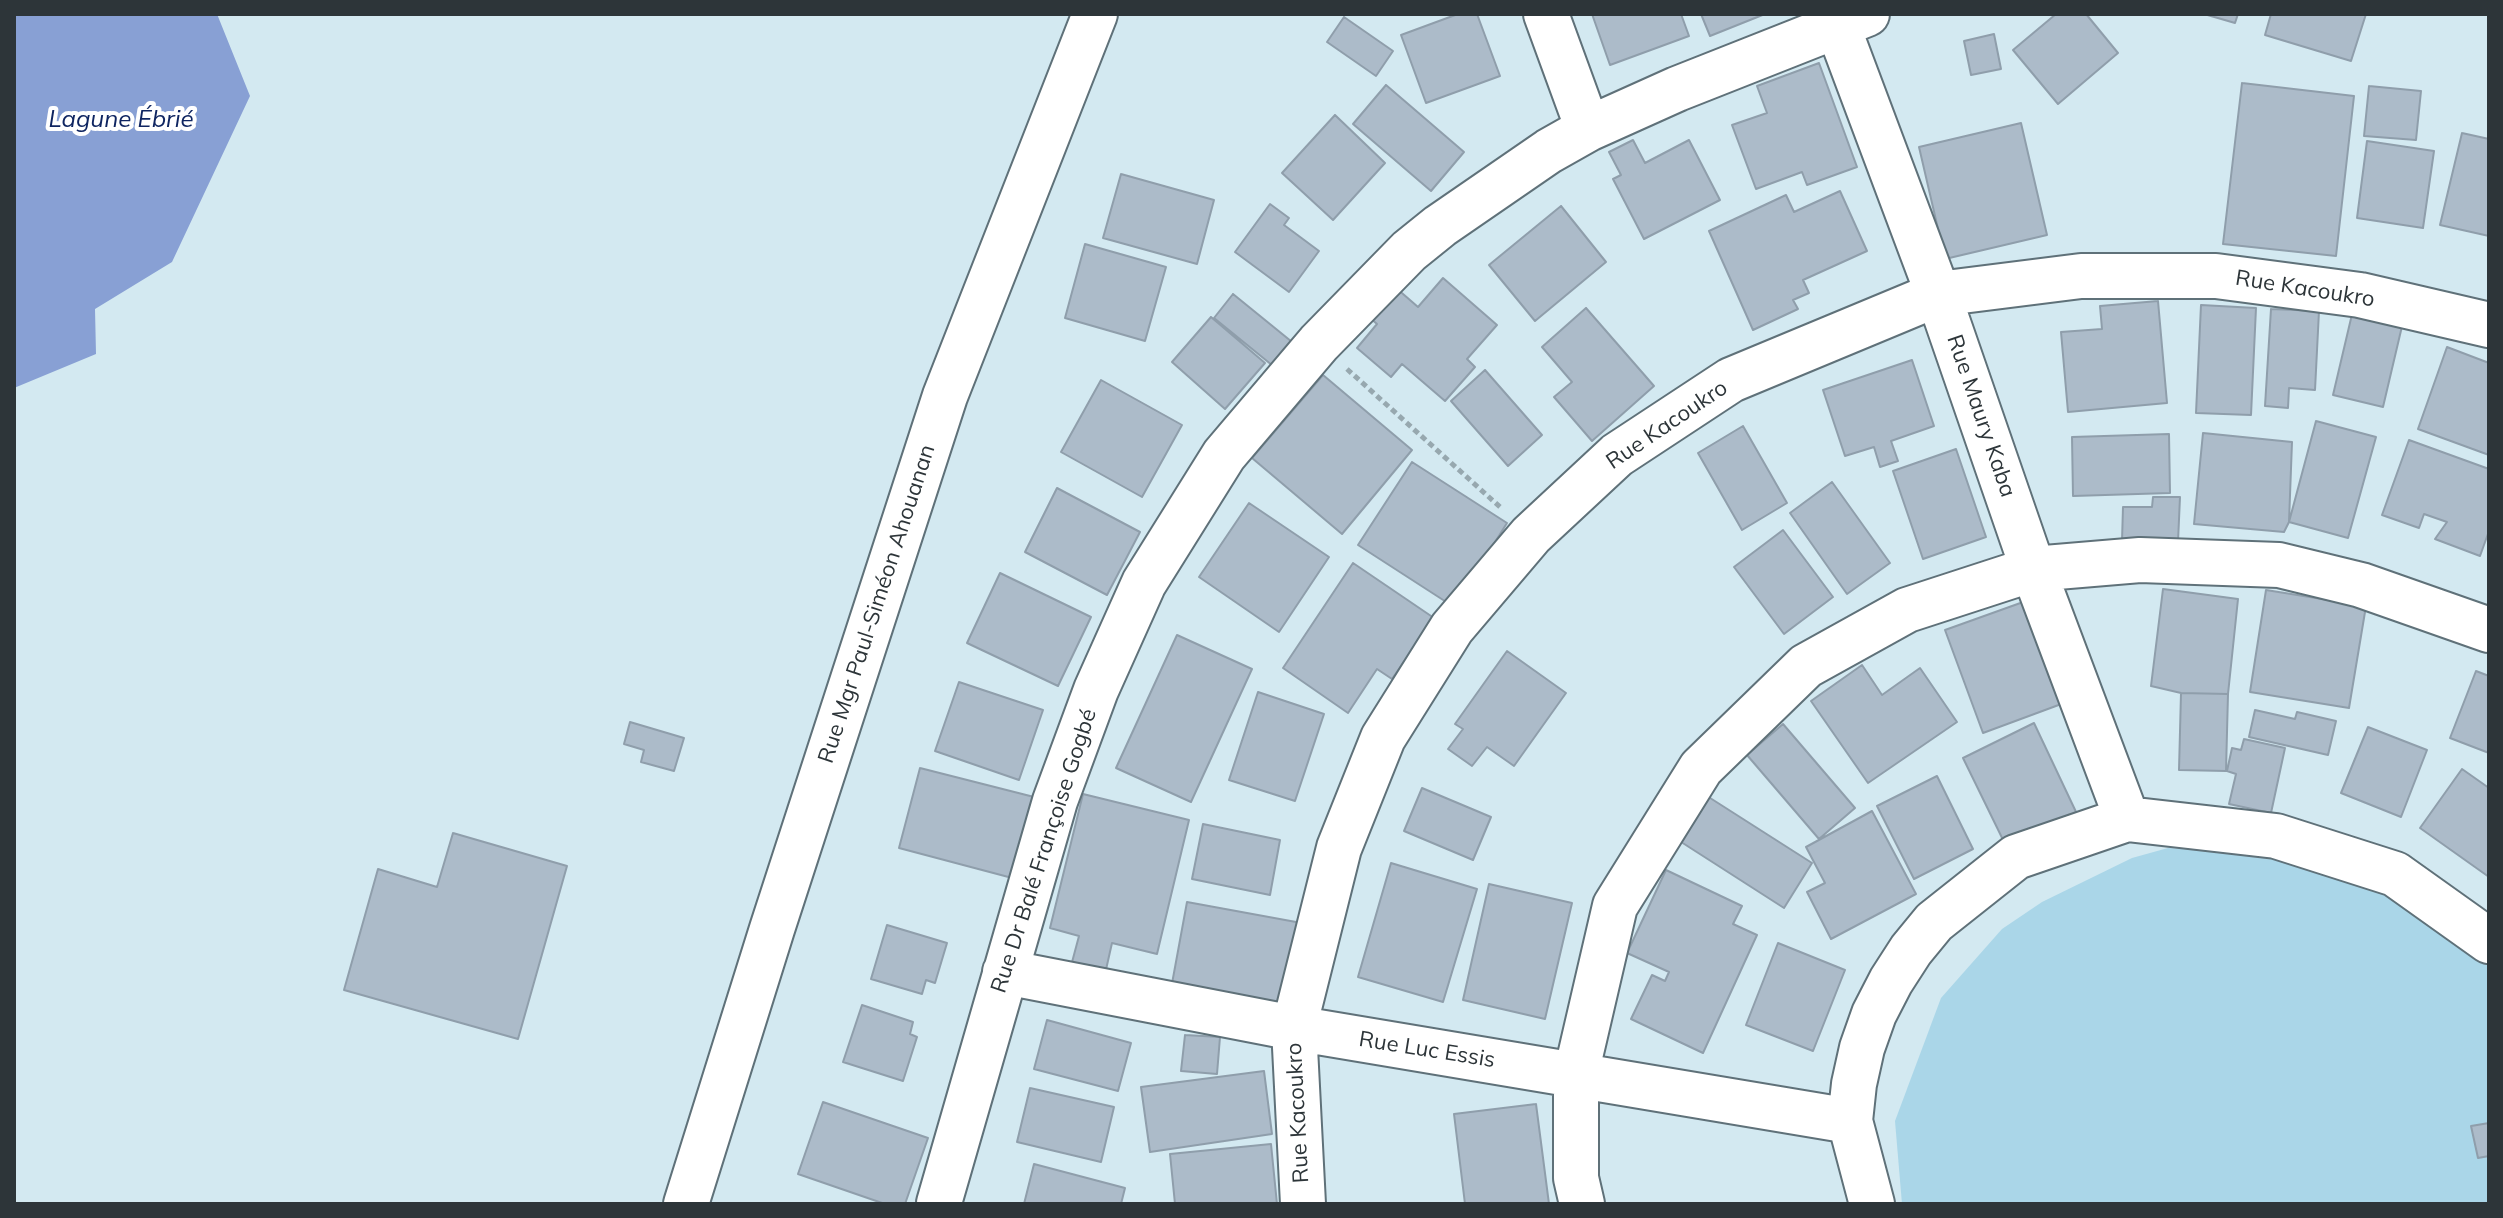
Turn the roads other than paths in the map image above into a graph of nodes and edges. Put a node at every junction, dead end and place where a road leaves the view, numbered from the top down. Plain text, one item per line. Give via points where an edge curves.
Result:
1 (1095, 14) edge
2 (1546, 14) edge
3 (1846, 18) edge
4 (1588, 129) junction
5 (1938, 294) junction
6 (2489, 325) edge
7 (2033, 569) junction
8 (2489, 630) edge
9 (2127, 819) junction
10 (2489, 941) edge
11 (1005, 972) junction
12 (1294, 1028) junction
13 (1576, 1074) junction
14 (1850, 1121) junction
15 (939, 1203) edge
16 (686, 1204) edge
17 (1303, 1204) edge
18 (1582, 1204) edge
19 (1872, 1204) edge

1 - 16 street, Rue Mgr Paul-Siméon Ahouanan via 945,396
2 - 4 street
3 - 4 street, Rue Dr Balé Françoise Gogbé
3 - 5 street, Rue Maury Kaba
4 - 11 street, Rue Dr Balé Françoise Gogbé via 1409,251 1319,343 1224,455 1144,583 1096,690 1060,787
5 - 6 street, Rue Kacoukro via 2081,276 2216,276 2360,295
5 - 7 street, Rue Maury Kaba
5 - 12 street, Rue Kacoukro via 1731,380 1617,455 1531,535 1452,628 1383,738 1339,848
7 - 8 street via 2140,560 2279,565 2361,585
7 - 9 street, Rue Maury Kaba
7 - 13 street via 1907,610 1806,666 1701,768 1615,906
9 - 10 street via 2276,836 2395,874
9 - 14 street via 2016,857 1934,922 1874,1014 1862,1048
11 - 12 street, Rue Luc Essis
11 - 15 street, Rue Dr Balé Françoise Gogbé
12 - 13 street, Rue Luc Essis
12 - 17 street, Rue Kacoukro
13 - 14 street, Rue Luc Essis
13 - 18 street via 1576,1178
14 - 19 street

